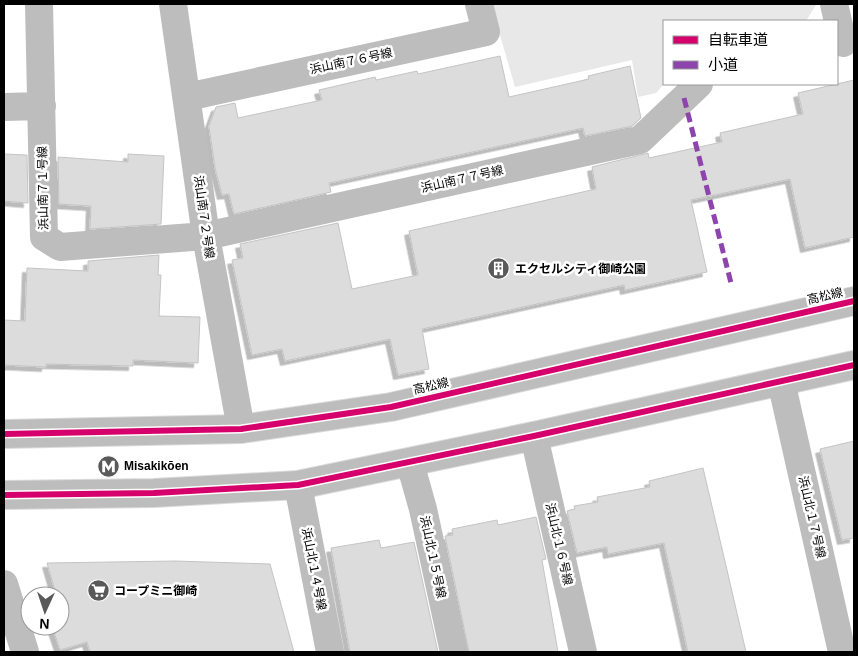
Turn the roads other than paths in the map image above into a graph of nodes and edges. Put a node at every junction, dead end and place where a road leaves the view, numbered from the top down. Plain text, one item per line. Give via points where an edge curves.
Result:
1 (39, 4) edge
2 (173, 4) edge
3 (479, 4) edge
4 (834, 4) edge
5 (845, 42) edge
6 (698, 85) edge
7 (187, 96) junction
8 (42, 106) junction
9 (4, 107) edge
10 (206, 236) junction
11 (854, 302) edge
12 (854, 365) edge
13 (781, 381) junction
14 (241, 429) junction
15 (4, 434) edge
16 (534, 436) junction
17 (410, 463) junction
18 (298, 485) junction
19 (4, 495) edge
20 (4, 584) edge
21 (25, 652) edge
22 (330, 652) edge
23 (454, 652) edge
24 (583, 652) edge
25 (842, 652) edge

1 - 8 street, 浜山南７１号線
2 - 7 street, 浜山南７２号線
3 - 7 street, 浜山南７６号線 via 486,32
4 - 5 street
6 - 10 street, 浜山南７７号線 via 640,140
7 - 10 street, 浜山南７２号線
8 - 9 street
8 - 10 street, 浜山南７１号線 via 44,237 60,247
10 - 14 street, 浜山南７２号線
11 - 14 street, 高松線 via 392,407
12 - 13 street
13 - 16 street
13 - 25 street, 浜山北１７号線
14 - 15 street, 高松線
16 - 17 street
16 - 24 street, 浜山北１６号線
17 - 18 street
17 - 23 street, 浜山北１５号線
18 - 19 street via 154,493
18 - 22 street, 浜山北１４号線
20 - 21 street

